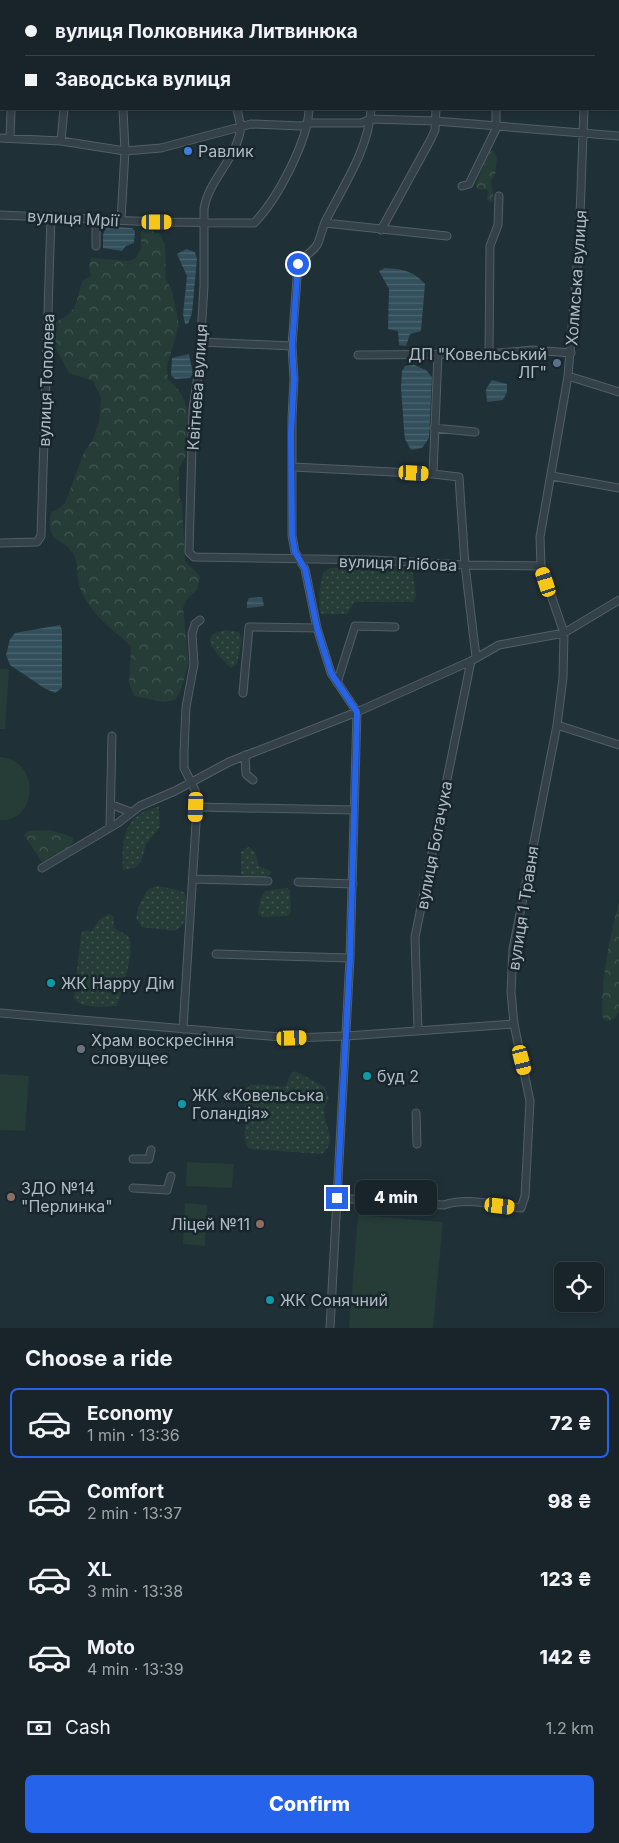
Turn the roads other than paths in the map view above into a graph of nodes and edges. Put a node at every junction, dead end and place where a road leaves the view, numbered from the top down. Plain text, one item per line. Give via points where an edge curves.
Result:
1 (12, 110) edge
2 (64, 110) edge
3 (124, 110) edge
4 (237, 110) edge
5 (310, 110) edge
6 (372, 110) edge
7 (436, 110) edge
8 (496, 110) edge
9 (584, 110) edge
10 (371, 119) junction
11 (436, 121) junction
12 (309, 124) junction
13 (241, 125) junction
14 (496, 127) junction
15 (583, 131) junction
16 (619, 136) edge
17 (0, 138) edge
18 (10, 138) junction
19 (61, 141) junction
20 (125, 151) junction
21 (462, 186) dead end
22 (498, 196) dead end
23 (0, 215) edge
24 (51, 216) junction
25 (96, 219) junction
26 (120, 220) junction
27 (206, 222) junction
28 (325, 223) junction
29 (381, 230) junction
30 (447, 236) dead end
31 (96, 246) dead end
32 (201, 342) junction
33 (292, 346) junction
34 (571, 353) junction
35 (438, 354) junction
36 (489, 354) junction
37 (358, 355) dead end
38 (568, 376) junction
39 (619, 392) edge
40 (434, 428) junction
41 (476, 432) dead end
42 (292, 467) junction
43 (433, 474) junction
44 (552, 476) junction
45 (619, 488) edge
46 (0, 543) edge
47 (189, 552) joint
48 (299, 561) junction
49 (465, 565) junction
50 (541, 566) junction
51 (619, 600) edge
52 (200, 620) dead end
53 (395, 627) dead end
54 (317, 628) junction
55 (564, 633) junction
56 (474, 659) junction
57 (338, 684) junction
58 (243, 693) dead end
59 (357, 712) junction
60 (557, 725) junction
61 (112, 736) dead end
62 (619, 745) edge
63 (245, 755) junction
64 (192, 780) junction
65 (253, 780) dead end
66 (112, 805) junction
67 (196, 807) junction
68 (354, 810) junction
69 (130, 812) junction
70 (110, 826) junction
71 (42, 868) dead end
72 (193, 879) junction
73 (268, 881) dead end
74 (298, 882) dead end
75 (353, 884) junction
76 (216, 954) dead end
77 (350, 958) junction
78 (0, 1012) edge
79 (514, 1024) junction
80 (183, 1029) junction
81 (418, 1030) junction
82 (347, 1036) junction
83 (416, 1112) dead end
84 (417, 1144) dead end
85 (152, 1150) dead end
86 (133, 1159) dead end
87 (170, 1176) dead end
88 (132, 1188) dead end
89 (337, 1198) junction
90 (330, 1328) edge

1 - 18 street
2 - 19 street
3 - 20 street
4 - 13 street
5 - 12 street
6 - 10 street
7 - 11 street
8 - 14 street
9 - 15 street, Холмська вулиця
10 - 11 street
10 - 12 street via 361,123
10 - 28 street via 366,141
11 - 14 street
11 - 29 street via 431,139
12 - 13 street
12 - 27 street, вулиця Мрії via 285,179 254,223
13 - 20 street via 161,148
13 - 27 street, Квітнева вулиця via 234,147 206,197
14 - 15 street
14 - 21 street via 469,184
15 - 16 street
15 - 34 street, Холмська вулиця
17 - 18 street
18 - 19 street
19 - 20 street
20 - 26 street
22 - 36 street via 498,225 490,254
23 - 24 street, вулиця Мрії
24 - 25 street, вулиця Мрії
24 - 46 street, вулиця Тополева via 41,536 38,542
25 - 26 street, вулиця Мрії
25 - 31 street
26 - 27 street, вулиця Мрії
27 - 32 street, Квітнева вулиця
28 - 29 street
28 - 33 street via 314,250 302,257 298,264
29 - 30 street
32 - 33 street
32 - 47 street, Квітнева вулиця via 193,408
33 - 42 street
34 - 36 street via 533,350
34 - 38 street, Холмська вулиця
35 - 36 street
35 - 37 street
35 - 40 street
38 - 39 street
38 - 44 street, Холмська вулиця
40 - 41 street
40 - 43 street
42 - 43 street
42 - 48 street via 292,535
43 - 49 street via 459,477
44 - 45 street
44 - 50 street, Холмська вулиця via 540,537
47 - 48 street, вулиця Глібова via 194,557
48 - 49 street, вулиця Глібова via 372,560
48 - 54 street via 305,569
49 - 50 street
49 - 56 street, вулиця Глібова
50 - 55 street, Холмська вулиця
51 - 55 street
52 - 64 street via 192,634 194,664 186,708 184,768
53 - 57 street via 355,626
54 - 57 street via 331,673
54 - 58 street via 249,627
55 - 56 street via 499,645
55 - 60 street, вулиця 1 Травня
56 - 59 street
56 - 81 street, вулиця Богачука via 416,937
57 - 59 street
59 - 63 street
59 - 68 street
60 - 62 street
60 - 79 street, вулиця 1 Травня via 513,949 511,992
61 - 66 street
63 - 64 street
63 - 65 street via 246,774
64 - 67 street
64 - 69 street
66 - 69 street
66 - 70 street
67 - 68 street
67 - 72 street
68 - 75 street
69 - 70 street
70 - 71 street
72 - 73 street
72 - 80 street
74 - 75 street
75 - 77 street
76 - 77 street
77 - 82 street
78 - 80 street
79 - 81 street
79 - 89 street, вулиця 1 Травня via 530,1101 525,1196 521,1208 454,1201 444,1205
80 - 82 street via 292,1038
81 - 82 street
82 - 89 street
83 - 84 street
85 - 86 street via 149,1159
87 - 88 street via 167,1190
89 - 90 street

